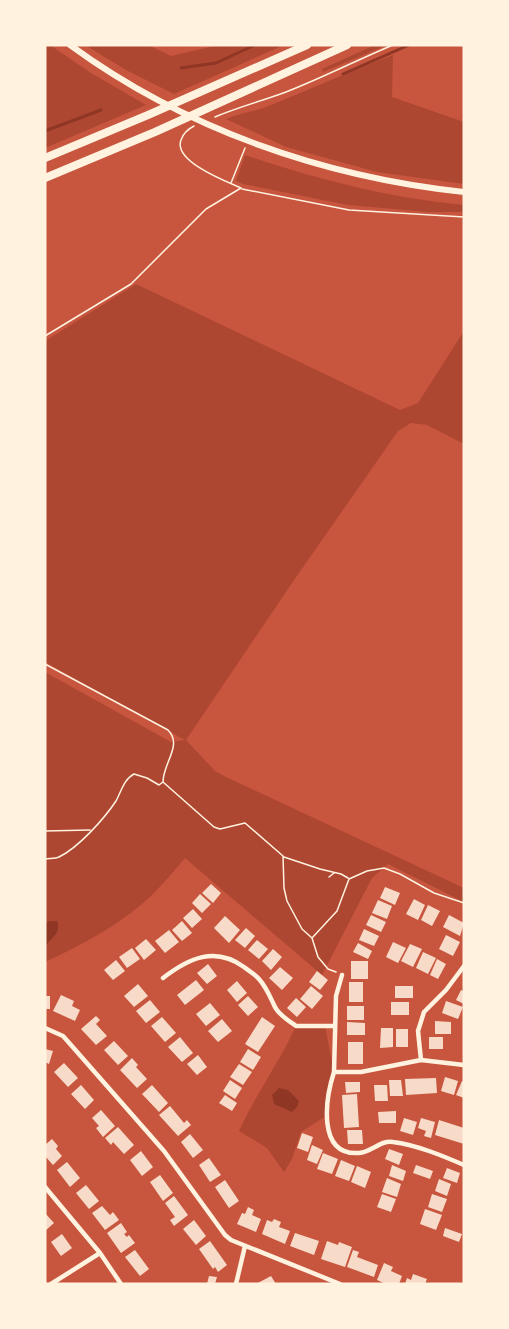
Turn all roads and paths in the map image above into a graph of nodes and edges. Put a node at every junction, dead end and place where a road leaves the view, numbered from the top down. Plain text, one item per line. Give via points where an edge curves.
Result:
1 (70, 45) edge
2 (307, 45) edge
3 (347, 45) edge
4 (393, 45) edge
5 (208, 120) dead end
6 (199, 124) dead end
7 (244, 151) dead end
8 (45, 158) edge
9 (45, 177) edge
10 (231, 184) junction
11 (241, 188) junction
12 (464, 192) edge
13 (464, 217) edge
14 (45, 336) edge
15 (45, 664) edge
16 (163, 782) junction
17 (90, 830) junction
18 (45, 831) edge
19 (284, 856) junction
20 (45, 859) edge
21 (335, 872) junction
22 (328, 877) dead end
23 (349, 879) junction
24 (464, 903) edge
25 (312, 938) junction
26 (464, 966) edge
27 (342, 975) joint
28 (163, 978) dead end
29 (335, 1026) junction
30 (45, 1028) edge
31 (420, 1059) junction
32 (464, 1065) edge
33 (334, 1072) junction
34 (464, 1165) edge
35 (45, 1187) edge
36 (245, 1246) junction
37 (100, 1253) junction
38 (51, 1284) edge
39 (121, 1284) edge
40 (236, 1284) edge
41 (339, 1284) edge

1 - 12 street via 179,111 247,141 321,165 417,187
2 - 8 highway
3 - 9 highway
4 - 5 path via 288,91
6 - 10 path via 182,137 179,147 183,156
7 - 10 path
10 - 11 path
11 - 13 path via 349,210
11 - 14 path via 206,209 131,284
15 - 16 path via 168,730 175,744
16 - 17 path via 159,785 134,774 129,777 116,800
16 - 19 path via 214,827 245,823
17 - 18 path
17 - 20 path via 57,858
19 - 21 path
19 - 25 path via 288,901 302,929
21 - 22 path
21 - 23 path
23 - 24 path via 384,867 434,893
23 - 25 path via 338,911
25 - 27 path via 324,965
26 - 31 street via 424,1012 418,1031
27 - 29 street via 336,996
28 - 29 street via 194,959 225,956 258,976 276,1010 296,1026
29 - 33 street
30 - 36 street via 63,1036 164,1151 225,1235
31 - 32 street
31 - 33 street via 361,1072
33 - 34 street via 326,1116 331,1140 344,1150 370,1151 392,1141
35 - 37 street
36 - 40 street
36 - 41 street
37 - 38 street
37 - 39 street

